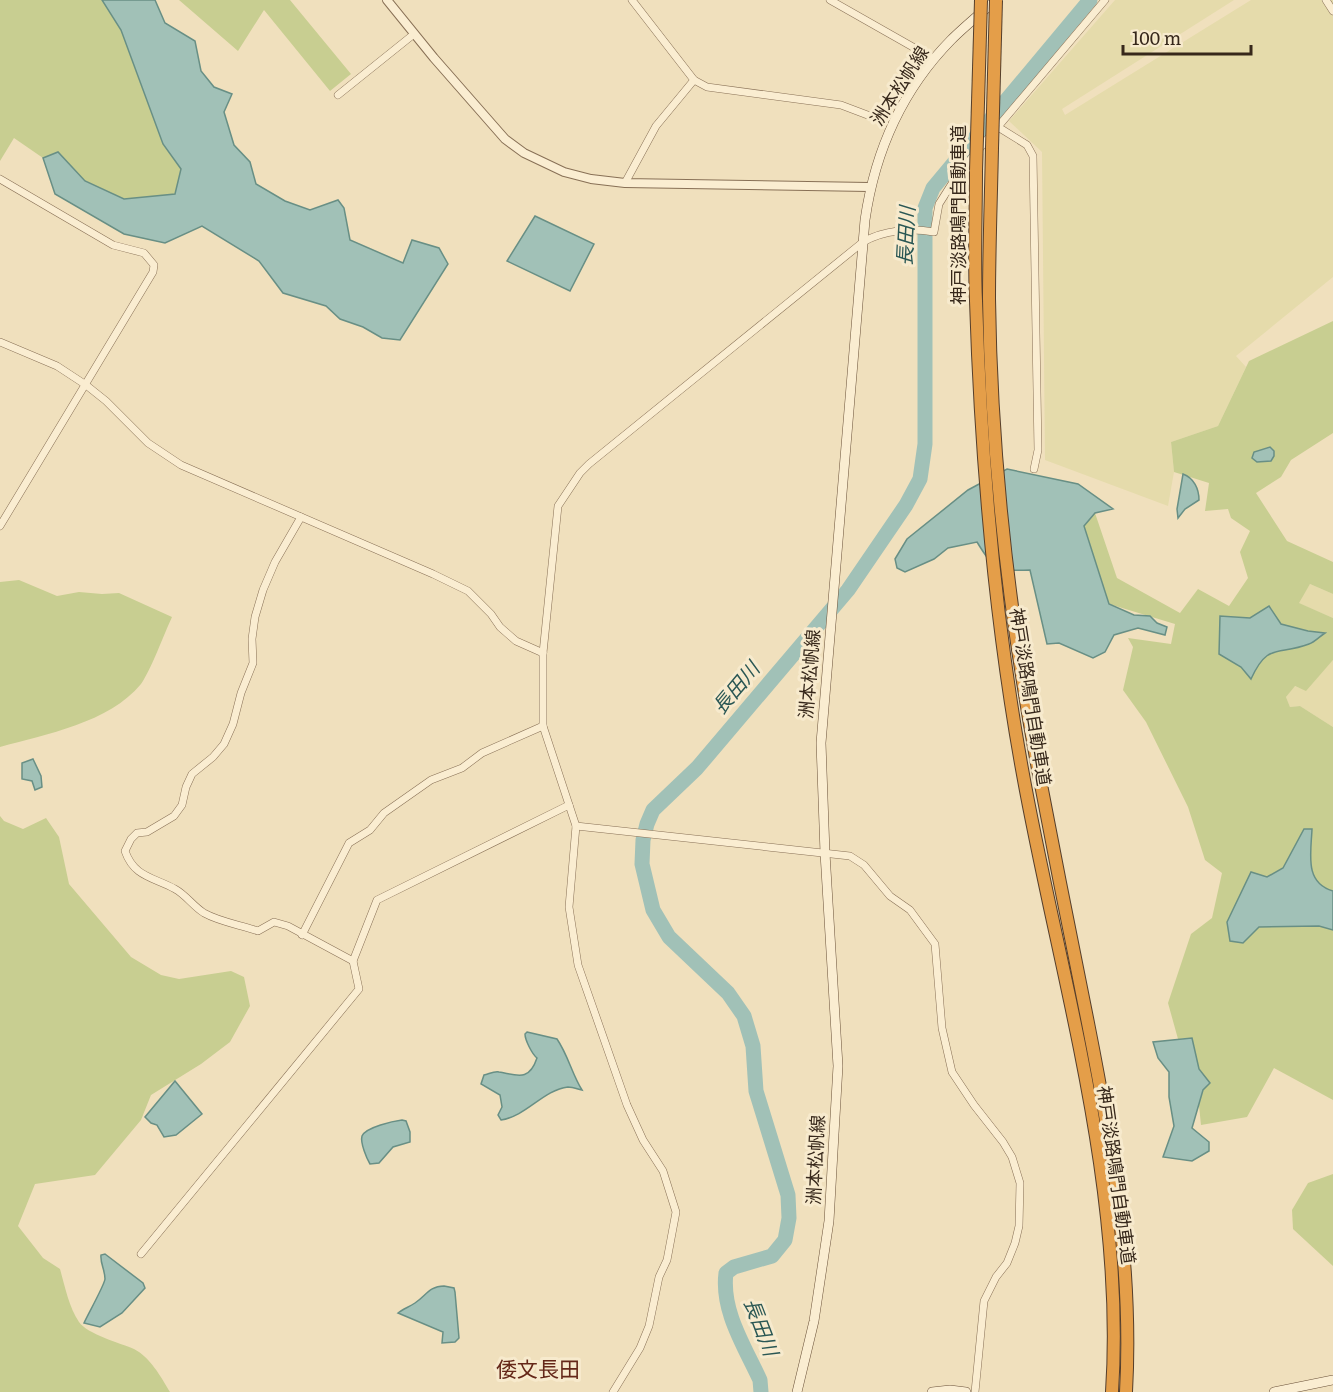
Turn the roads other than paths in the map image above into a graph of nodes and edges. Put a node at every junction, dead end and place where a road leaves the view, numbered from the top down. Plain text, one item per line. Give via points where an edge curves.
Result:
1 (387, 0) edge
2 (632, 0) edge
3 (830, 0) edge
4 (981, 0) edge
5 (996, 0) edge
6 (1105, 0) edge
7 (1326, 0) edge
8 (1333, 10) edge
9 (414, 34) junction
10 (934, 59) junction
11 (694, 80) junction
12 (338, 95) dead end
13 (878, 118) dead end
14 (998, 127) junction
15 (0, 179) edge
16 (625, 183) junction
17 (869, 188) junction
18 (863, 242) junction
19 (0, 342) edge
20 (86, 385) junction
21 (1034, 469) dead end
22 (301, 517) junction
23 (0, 526) edge
24 (543, 653) junction
25 (543, 726) junction
26 (569, 805) junction
27 (576, 826) junction
28 (825, 853) junction
29 (302, 935) junction
30 (353, 961) junction
31 (141, 1254) dead end
32 (1333, 1380) edge
33 (613, 1392) edge
34 (797, 1392) edge
35 (932, 1392) edge
36 (966, 1392) edge
37 (975, 1392) edge
38 (1112, 1392) edge
39 (1126, 1392) edge
40 (1274, 1392) edge

1 - 9 street
2 - 11 street
3 - 10 street
4 - 38 highway, 神戸淡路鳴門自動車道, bridge via 975,298 994,584 1022,770 1089,1095 1112,1273
5 - 10 main road, 洲本松帆線
5 - 39 highway, 神戸淡路鳴門自動車道, bridge via 989,300 1008,582 1038,770 1117,1183 1125,1274
6 - 14 street
7 - 8 street
9 - 12 street
9 - 16 street via 504,139 564,172
10 - 17 main road, 洲本松帆線 via 891,124
11 - 13 street via 729,91 841,105
11 - 16 street via 656,126
14 - 18 street via 958,174 939,204 934,231 916,228
14 - 21 street via 1027,145 1034,156 1038,450
15 - 20 street via 113,245 144,253 154,265
16 - 17 street
17 - 18 main road, 洲本松帆線
18 - 24 street via 580,473 558,506
18 - 28 main road, 洲本松帆線 via 821,743
19 - 20 street via 57,366
20 - 22 street via 161,453
20 - 23 street
22 - 24 street via 468,591 516,641
22 - 29 street via 263,590 255,617 253,663 224,744 192,774 182,805 174,816 147,832 137,833 125,851 136,871 180,892 207,914 258,931 274,922
24 - 25 street
25 - 26 street
25 - 29 street via 431,780 349,843
26 - 27 street
26 - 30 street via 377,900
27 - 28 street
27 - 33 street via 569,908 578,965 627,1105 663,1171 676,1212 650,1326
28 - 34 main road, 洲本松帆線 via 838,1066 829,1221 814,1321
28 - 37 street via 850,856 864,865 890,896 910,910 935,944 942,1028 952,1072 1003,1142 1020,1183 1015,1243 984,1300
29 - 30 street
30 - 31 street via 359,989
32 - 40 main road
35 - 36 main road

